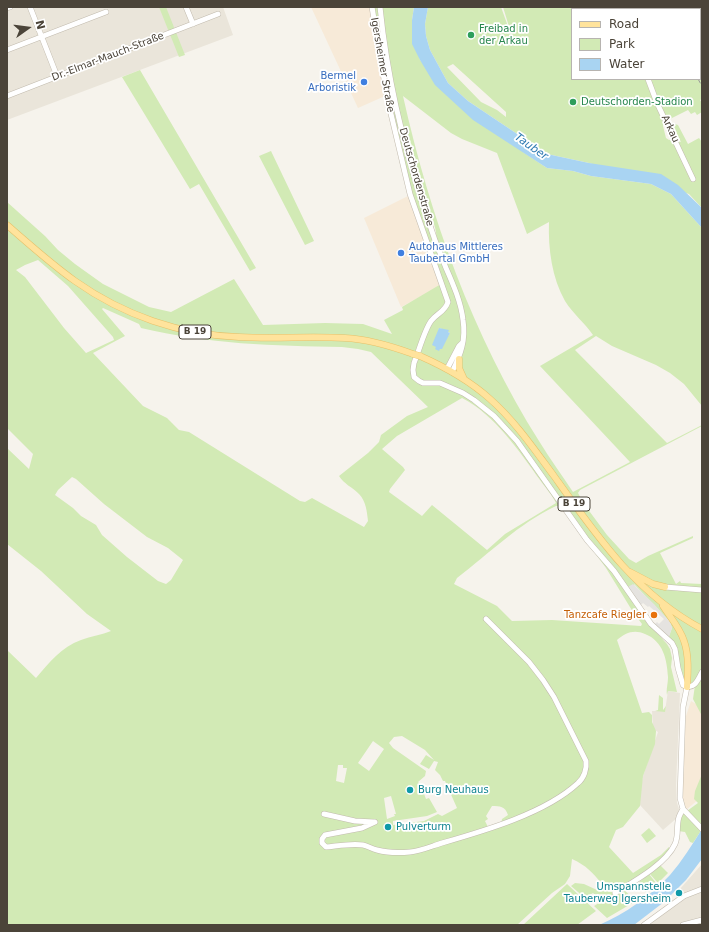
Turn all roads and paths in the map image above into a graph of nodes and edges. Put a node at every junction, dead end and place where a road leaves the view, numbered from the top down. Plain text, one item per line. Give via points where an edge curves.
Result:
1 (10, 7) edge
2 (30, 7) edge
3 (186, 7) edge
4 (372, 7) edge
5 (380, 7) edge
6 (7, 8) edge
7 (106, 12) dead end
8 (218, 14) dead end
9 (192, 24) junction
10 (41, 37) junction
11 (7, 50) edge
12 (57, 76) junction
13 (648, 80) edge
14 (7, 96) edge
15 (693, 179) dead end
16 (7, 225) edge
17 (463, 342) junction
18 (459, 359) junction
19 (450, 370) junction
20 (464, 379) junction
21 (625, 569) junction
22 (666, 587) joint
23 (702, 590) edge
24 (660, 602) junction
25 (486, 619) dead end
26 (702, 629) edge
27 (702, 672) edge
28 (687, 687) junction
29 (683, 809) junction
30 (324, 814) dead end
31 (702, 829) edge
32 (702, 889) edge
33 (615, 893) dead end
34 (702, 920) edge
35 (645, 925) edge
36 (683, 925) edge

1 - 6 street
2 - 10 street
3 - 9 street
4 - 28 street, Igersheimer Straße via 392,122 410,194 448,302 430,322 414,363 414,377 419,381 440,384 463,393 504,426 651,624 672,643 683,685
5 - 17 street, Deutschordenstraße via 400,120 425,211 461,307 464,321
7 - 10 street
8 - 9 street, Dr.-Elmar-Mauch-Straße
9 - 12 street, Dr.-Elmar-Mauch-Straße
10 - 11 street
10 - 12 street
12 - 14 street, Dr.-Elmar-Mauch-Straße
13 - 15 street, Arkau
16 - 19 main road, B 19, bridge via 90,290 124,309 166,325 204,334 238,337 367,341 420,356
17 - 18 street, Deutschordenstraße
17 - 19 street, Deutschordenstraße
18 - 19 street, Deutschordenstraße
18 - 20 main road via 459,368
19 - 20 main road, B 19
20 - 21 main road, B 19 via 491,400 517,426
21 - 22 main road via 653,584
21 - 24 main road, B 19
22 - 23 street
24 - 26 main road, B 19
24 - 28 main road via 684,641 687,651
25 - 30 street via 529,662 554,697 586,761 586,771 578,783 546,805 514,819 478,833 413,852 396,853 363,845 326,847 322,843 325,835 362,828 375,822 355,821
27 - 28 street via 692,687
28 - 29 street via 683,708 681,752 680,798
29 - 31 street
29 - 33 street via 679,818 678,836 670,852 651,870
32 - 35 street via 684,896
34 - 36 street

